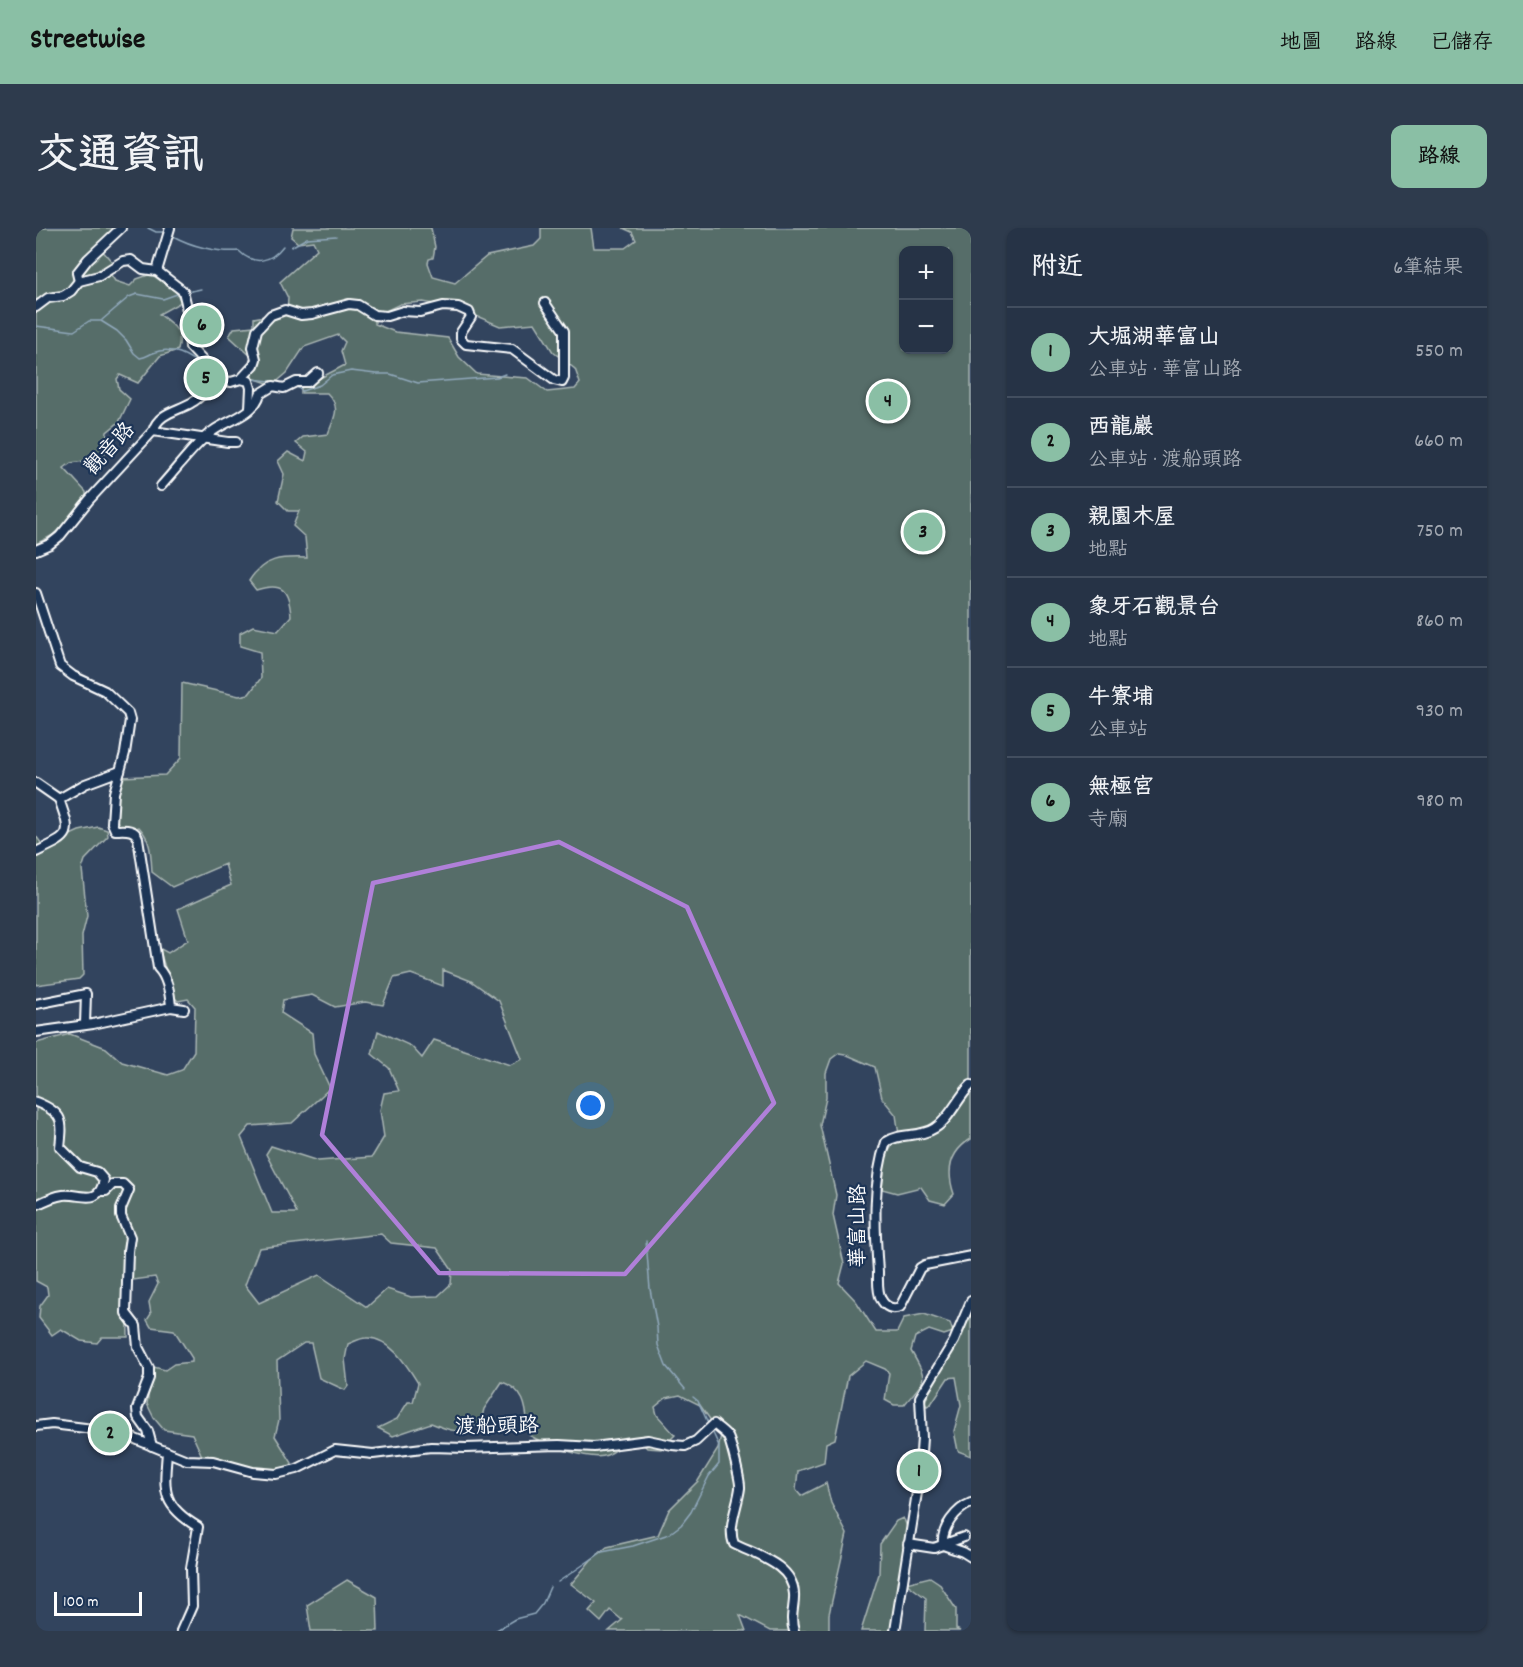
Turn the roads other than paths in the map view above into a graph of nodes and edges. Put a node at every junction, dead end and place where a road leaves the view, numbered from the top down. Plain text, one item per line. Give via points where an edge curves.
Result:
1 (121, 228) edge
2 (170, 228) edge
3 (157, 271) junction
4 (78, 277) junction
5 (545, 303) dead end
6 (36, 308) edge
7 (318, 373) dead end
8 (241, 379) junction
9 (216, 380) junction
10 (250, 408) junction
11 (153, 431) junction
12 (204, 439) junction
13 (236, 442) dead end
14 (161, 486) dead end
15 (36, 550) edge
16 (36, 593) edge
17 (120, 771) junction
18 (36, 783) edge
19 (59, 799) junction
20 (36, 852) edge
21 (36, 1004) edge
22 (171, 1007) junction
23 (184, 1009) dead end
24 (85, 1024) junction
25 (36, 1032) edge
26 (971, 1085) edge
27 (36, 1102) edge
28 (102, 1191) junction
29 (36, 1205) edge
30 (971, 1256) edge
31 (971, 1301) edge
32 (36, 1426) edge
33 (152, 1446) junction
34 (166, 1452) junction
35 (971, 1503) edge
36 (964, 1538) dead end
37 (908, 1544) junction
38 (942, 1545) junction
39 (971, 1557) edge
40 (182, 1631) edge
41 (795, 1631) edge
42 (895, 1631) edge

1 - 4 street via 88,258
2 - 3 street
3 - 4 street via 127,260 99,276
3 - 9 street via 184,293 190,347
4 - 6 street via 71,291 48,298
5 - 8 street via 564,331 562,382 512,349 466,344 461,332 471,317 458,307 387,316 349,304 312,314 285,310 271,315 257,330 253,347 256,359
7 - 10 street via 308,382 284,388 273,386 260,394
8 - 9 street
8 - 10 street via 249,381
9 - 11 street via 202,396 166,414
10 - 12 street
11 - 12 street, 觀音路
11 - 15 street, 觀音路 via 60,536
12 - 13 street, 觀音路
12 - 14 street
16 - 17 street via 60,666 105,691 128,713 130,726
17 - 19 street
17 - 22 street via 112,823 115,830 133,831 138,838 158,968 164,974
18 - 19 street
19 - 20 street via 69,828 66,836
21 - 24 street via 86,994
22 - 23 street
22 - 24 street
24 - 25 street
26 - 30 street, 華富山路 via 936,1128 886,1142 879,1167 877,1200 881,1300 889,1308 900,1307 920,1268
27 - 28 street via 59,1117 63,1127 60,1148 80,1167 101,1175
28 - 29 street via 84,1198 63,1195
28 - 33 street via 123,1184 129,1190 121,1209 130,1237 126,1313 136,1326 138,1347 148,1368 149,1377 137,1409
31 - 37 street via 954,1341 920,1397 919,1480
32 - 33 street, 渡船頭路 via 52,1424 118,1432
33 - 34 street, 渡船頭路
34 - 40 street via 166,1496 198,1527 191,1568 192,1606
34 - 41 street, 渡船頭路 via 187,1460 213,1461 276,1474 297,1469 335,1450 373,1454 431,1447 594,1447 648,1440 686,1446 714,1424 728,1437 740,1477 732,1540 740,1548 762,1555 794,1586 791,1615
35 - 38 street via 953,1515
36 - 38 street
37 - 38 street via 934,1548
37 - 42 street
38 - 39 street

